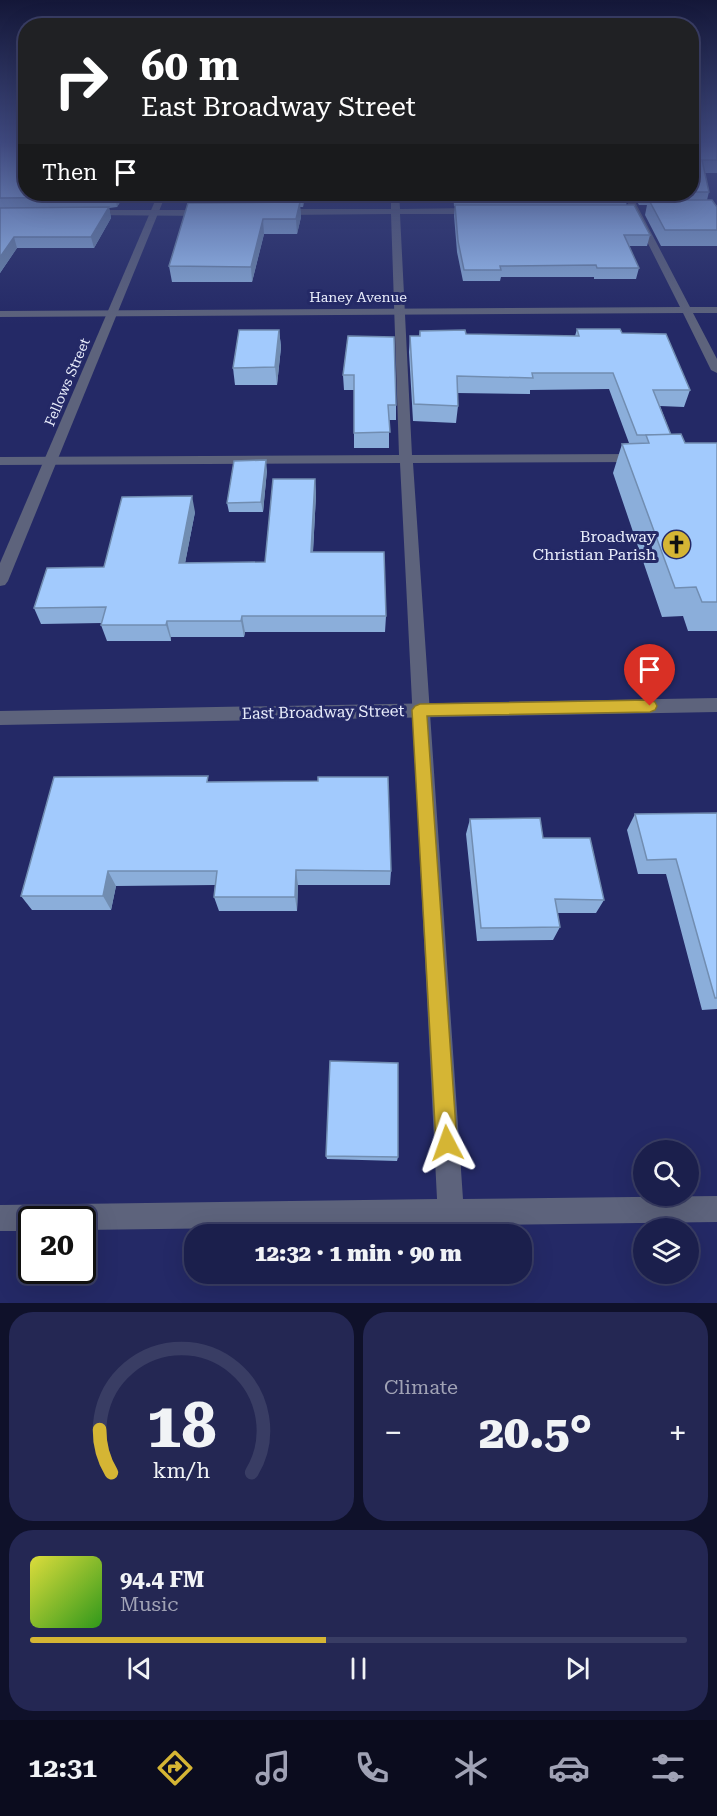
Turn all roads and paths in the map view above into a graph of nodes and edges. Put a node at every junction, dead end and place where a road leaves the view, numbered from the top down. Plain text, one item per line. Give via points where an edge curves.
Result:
1 (158, 203) edge
2 (396, 203) edge
3 (631, 203) edge
4 (623, 210) edge
5 (635, 210) junction
6 (647, 210) edge
7 (396, 211) junction
8 (492, 211) edge
9 (267, 212) edge
10 (78, 213) edge
11 (154, 213) junction
12 (220, 213) edge
13 (686, 310) junction
14 (717, 310) edge
15 (398, 312) junction
16 (0, 314) edge
17 (112, 314) junction
18 (717, 370) edge
19 (646, 458) edge
20 (407, 460) junction
21 (0, 461) edge
22 (50, 461) junction
23 (0, 581) edge
24 (717, 705) edge
25 (420, 710) junction
26 (0, 718) edge
27 (717, 1209) edge
28 (451, 1214) junction
29 (0, 1218) edge

1 - 11 street, Fellows Street
2 - 7 street
3 - 5 street
4 - 5 street
5 - 6 street
5 - 13 street
7 - 8 street
7 - 9 street
7 - 15 street
10 - 11 street
11 - 12 street
11 - 17 street, Fellows Street
13 - 14 street, Haney Avenue
13 - 15 street, Haney Avenue
13 - 18 street
15 - 17 street, Haney Avenue
15 - 20 street
16 - 17 street, Haney Avenue
17 - 22 street, Fellows Street
19 - 20 street
20 - 22 street
20 - 25 street
21 - 22 street
22 - 23 street, Fellows Street
24 - 25 street, East Broadway Street
25 - 26 street, East Broadway Street
25 - 28 street
27 - 28 street
28 - 29 street

